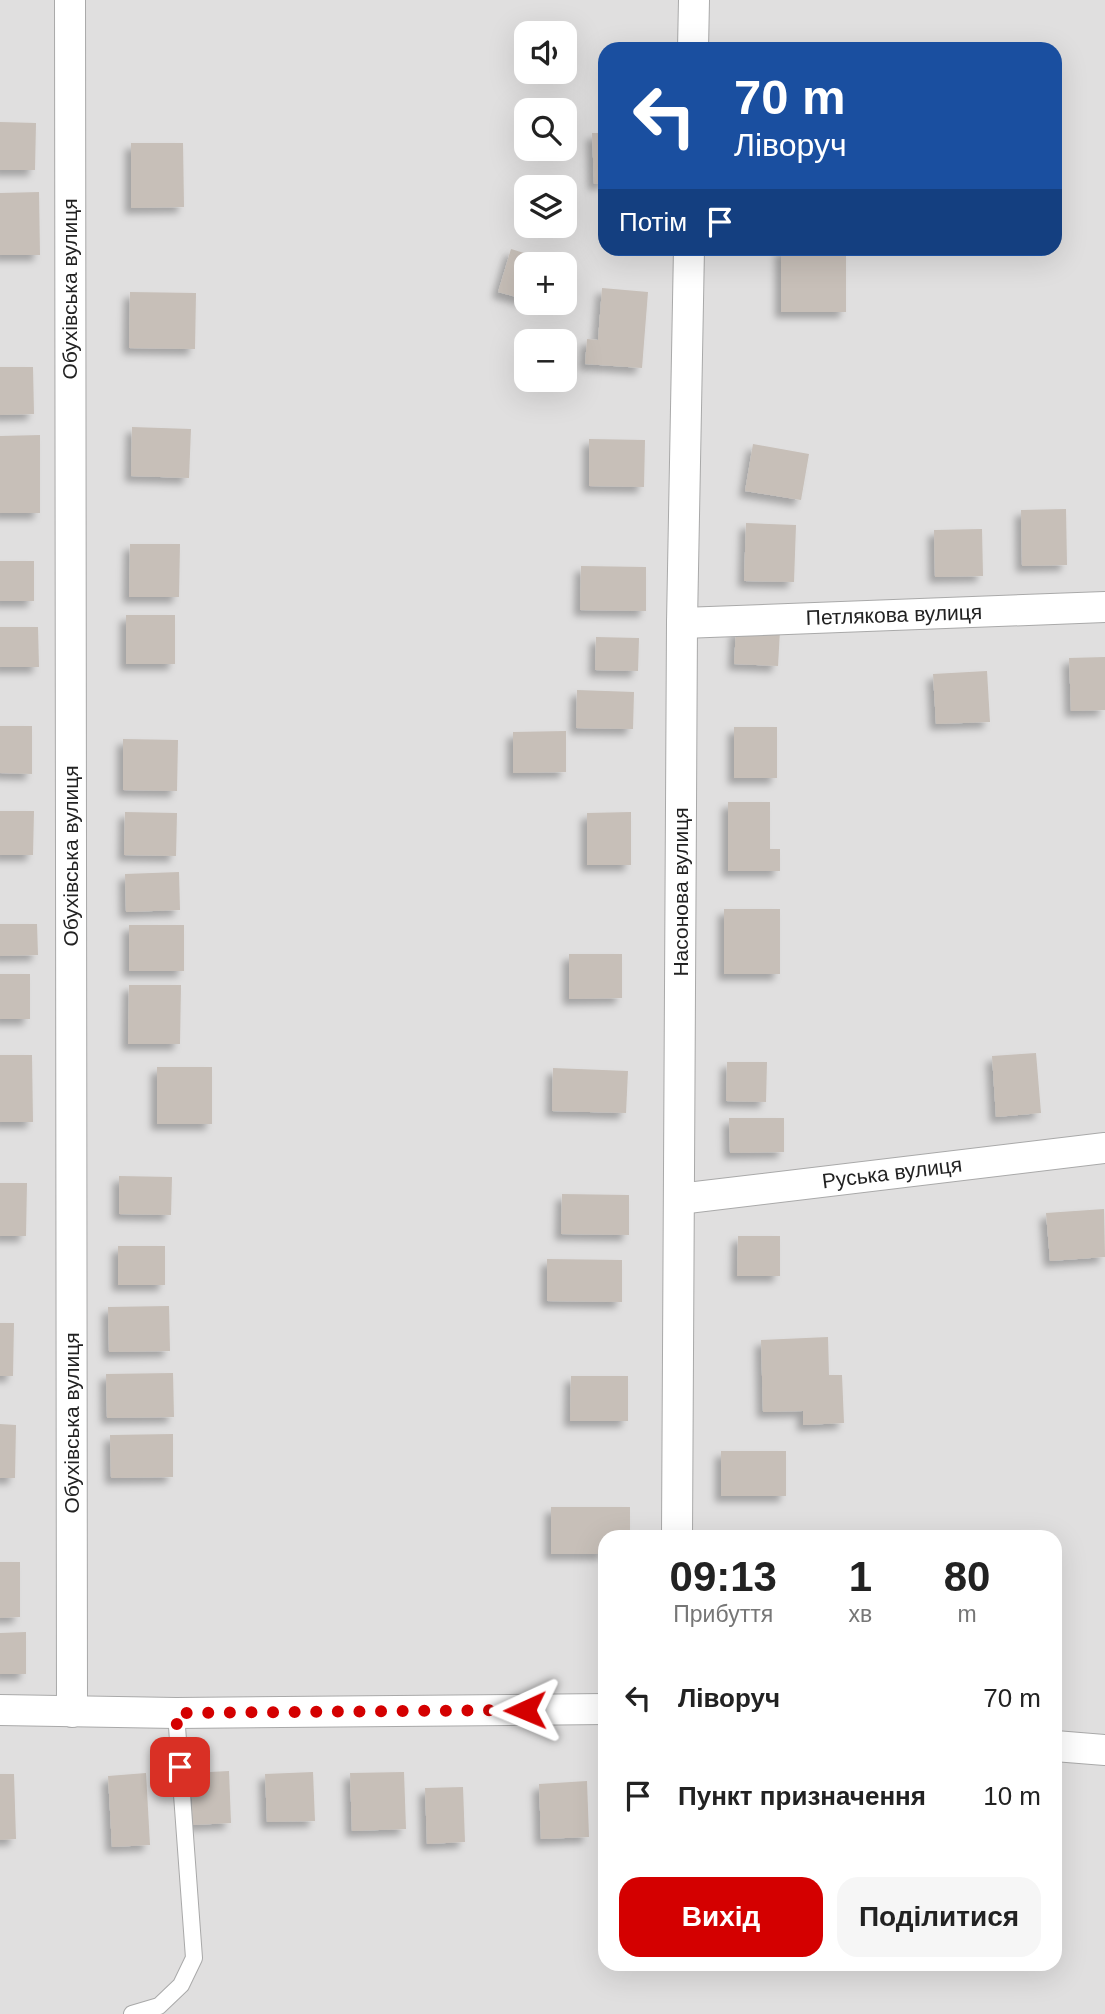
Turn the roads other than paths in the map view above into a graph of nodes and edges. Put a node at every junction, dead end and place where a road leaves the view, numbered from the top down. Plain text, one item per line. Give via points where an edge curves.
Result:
1 (70, 0) edge
2 (694, 0) edge
3 (693, 42) edge
4 (689, 256) edge
5 (1105, 607) edge
6 (682, 623) junction
7 (1105, 1148) edge
8 (678, 1199) junction
9 (677, 1530) edge
10 (598, 1709) edge
11 (0, 1710) edge
12 (72, 1712) junction
13 (176, 1713) junction
14 (1062, 1746) edge
15 (1105, 1750) edge
16 (132, 2014) edge

1 - 12 street, Обухівська вулиця
2 - 3 street
4 - 6 street, Насонова вулиця
5 - 6 street, Петлякова вулиця
6 - 8 street, Насонова вулиця
7 - 8 street, Руська вулиця
8 - 9 street, Насонова вулиця
10 - 13 street
11 - 12 street
12 - 13 street
13 - 16 lane via 194,1958 181,1985 159,2006
14 - 15 street

